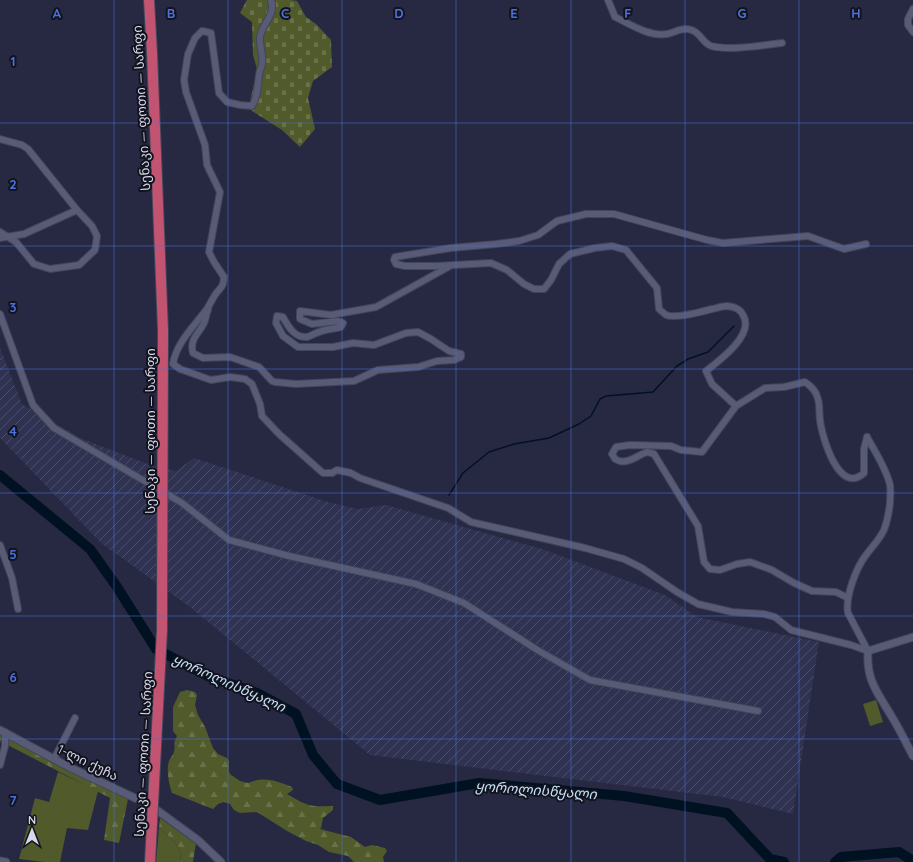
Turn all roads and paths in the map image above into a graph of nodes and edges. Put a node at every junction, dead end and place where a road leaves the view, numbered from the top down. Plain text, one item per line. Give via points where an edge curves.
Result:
1 (149, 0) edge
2 (271, 0) edge
3 (608, 0) edge
4 (913, 9) edge
5 (913, 32) edge
6 (782, 43) dead end
7 (0, 139) edge
8 (77, 210) junction
9 (0, 232) edge
10 (7, 237) junction
11 (0, 238) edge
12 (866, 244) dead end
13 (451, 265) junction
14 (208, 307) junction
15 (0, 314) edge
16 (736, 406) junction
17 (0, 545) edge
18 (848, 598) junction
19 (18, 609) dead end
20 (913, 637) edge
21 (868, 651) junction
22 (758, 711) dead end
23 (75, 718) dead end
24 (3, 731) edge
25 (913, 756) edge
26 (54, 758) junction
27 (0, 765) edge
28 (0, 861) edge
29 (6, 862) edge
30 (150, 862) edge
31 (221, 862) edge

1 - 30 highway, სენაკი — ფოთი — სარფი, bridge via 163,331 162,630
2 - 14 street via 273,7 270,18 261,35 262,64 256,99 252,106 227,102 219,93 211,33 202,31 195,38 188,54 184,80 186,92 205,145 207,166 220,192 209,252 224,277 224,286
3 - 6 street via 615,17 655,34 689,29 696,32 709,45 721,48
4 - 5 street via 908,19 908,25
7 - 8 street via 28,149
8 - 10 street via 24,234
8 - 10 street via 92,226 97,236 94,250 78,265 50,269 34,264 16,242
9 - 10 street
10 - 11 street
12 - 13 street via 844,249 808,236 723,243 614,214 586,214 557,221 538,235 519,241 444,249 395,257 394,260 396,264 405,266
13 - 14 street via 376,307 330,315 300,311 300,319 312,324 343,322 341,327 320,331 308,337 291,330 283,317 277,316 276,323 283,336 298,347 333,347 353,343 374,345 406,333 418,332 449,351 461,354 461,357 456,359 418,367 378,370 354,381 281,384 272,381 261,368 249,363 225,356 198,356 191,348 204,323
13 - 16 street via 491,263 507,270 534,289 544,289 559,264 570,254 612,246 626,250 657,288 659,309 667,315 696,313 726,306 742,312 746,321 746,331 728,353 706,371 712,384
14 - 21 street via 183,340 174,356 173,364 211,380 230,377 246,379 252,384 262,416 323,473 337,470 351,473 448,508 471,522 624,559 698,604 732,612 764,614 775,618 791,630 851,644
15 - 22 street via 32,405 54,428 182,503 230,540 416,584 464,603 590,680
16 - 18 street via 765,388 805,382 814,388 825,444 838,470 845,477 854,479 864,473 864,449 868,437 890,485 891,495 884,529 865,556 850,587
16 - 18 street via 702,452 681,450 671,446 630,445 616,447 612,454 614,459 623,462 647,452 654,454 698,526 704,562 710,569 720,570 750,562 772,570 812,591 836,592
17 - 19 street via 12,578
18 - 21 street via 848,613
20 - 21 street
21 - 25 street via 867,663 875,689
23 - 26 street
24 - 26 street, 1-ლი ქუჩა
24 - 27 street via 5,746
26 - 31 street, 1-ლი ქუჩა via 150,806 199,841
28 - 29 street

